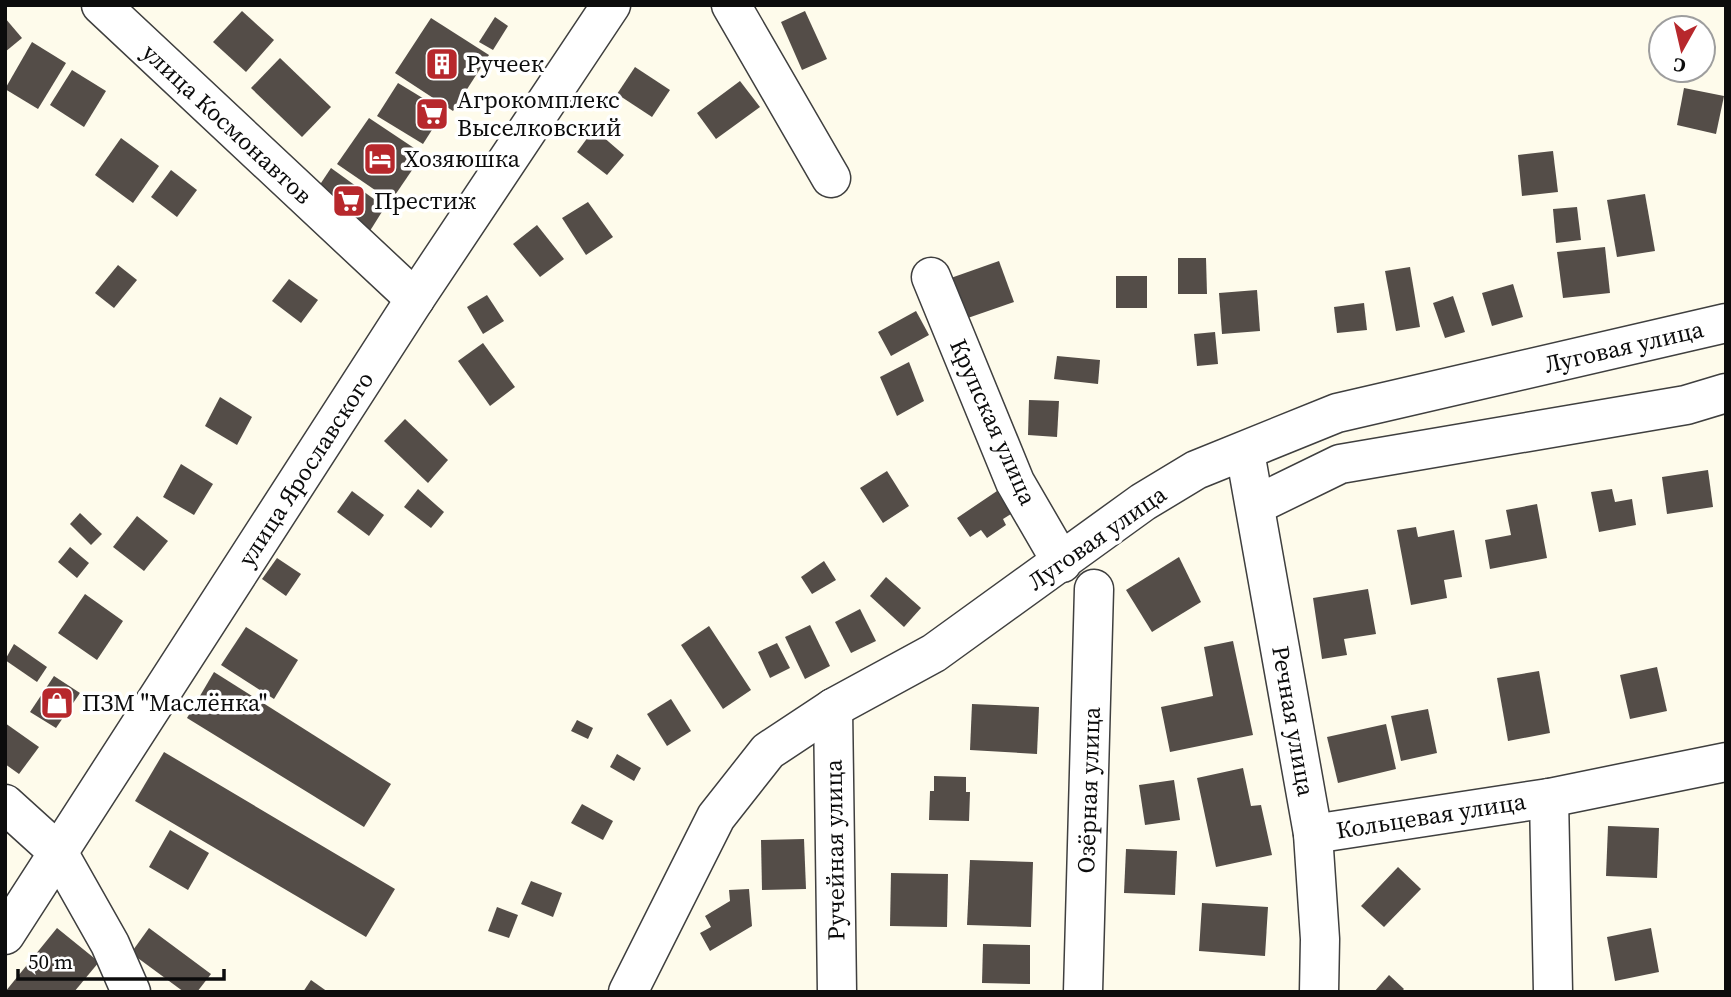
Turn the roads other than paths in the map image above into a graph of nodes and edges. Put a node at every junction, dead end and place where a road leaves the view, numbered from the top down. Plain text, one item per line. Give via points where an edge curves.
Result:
1 (101, 5) edge
2 (611, 5) edge
3 (731, 5) edge
4 (831, 178) dead end
5 (931, 277) dead end
6 (415, 299) junction
7 (1726, 323) edge
8 (1726, 393) edge
9 (1245, 452) junction
10 (1256, 505) junction
11 (1062, 563) junction
12 (1094, 589) dead end
13 (833, 708) junction
14 (1726, 762) edge
15 (1549, 798) junction
16 (5, 804) edge
17 (1313, 834) junction
18 (58, 852) junction
19 (5, 935) edge
20 (131, 992) edge
21 (628, 992) edge
22 (837, 992) edge
23 (1083, 992) edge
24 (1319, 992) edge
25 (1553, 992) edge

1 - 6 street, улица Космонавтов
2 - 6 street, улица Ярославского
3 - 4 street
5 - 11 street, Крупская улица via 1015,482
6 - 18 street, улица Ярославского
7 - 9 street, Луговая улица via 1337,412
8 - 10 street via 1686,405 1340,464
9 - 10 street, Речная улица
9 - 11 street, Луговая улица via 1196,470 1143,502
10 - 17 street, Речная улица
11 - 13 street, Луговая улица via 934,653
12 - 23 street, Озёрная улица
13 - 21 street, Луговая улица via 768,751 716,817
13 - 22 street, Ручейная улица
14 - 15 street, Кольцевая улица
15 - 17 street, Кольцевая улица
15 - 25 street, Кольцевая улица
16 - 18 street
17 - 24 street, Речная улица
18 - 19 street, улица Ярославского
18 - 20 street via 110,944

